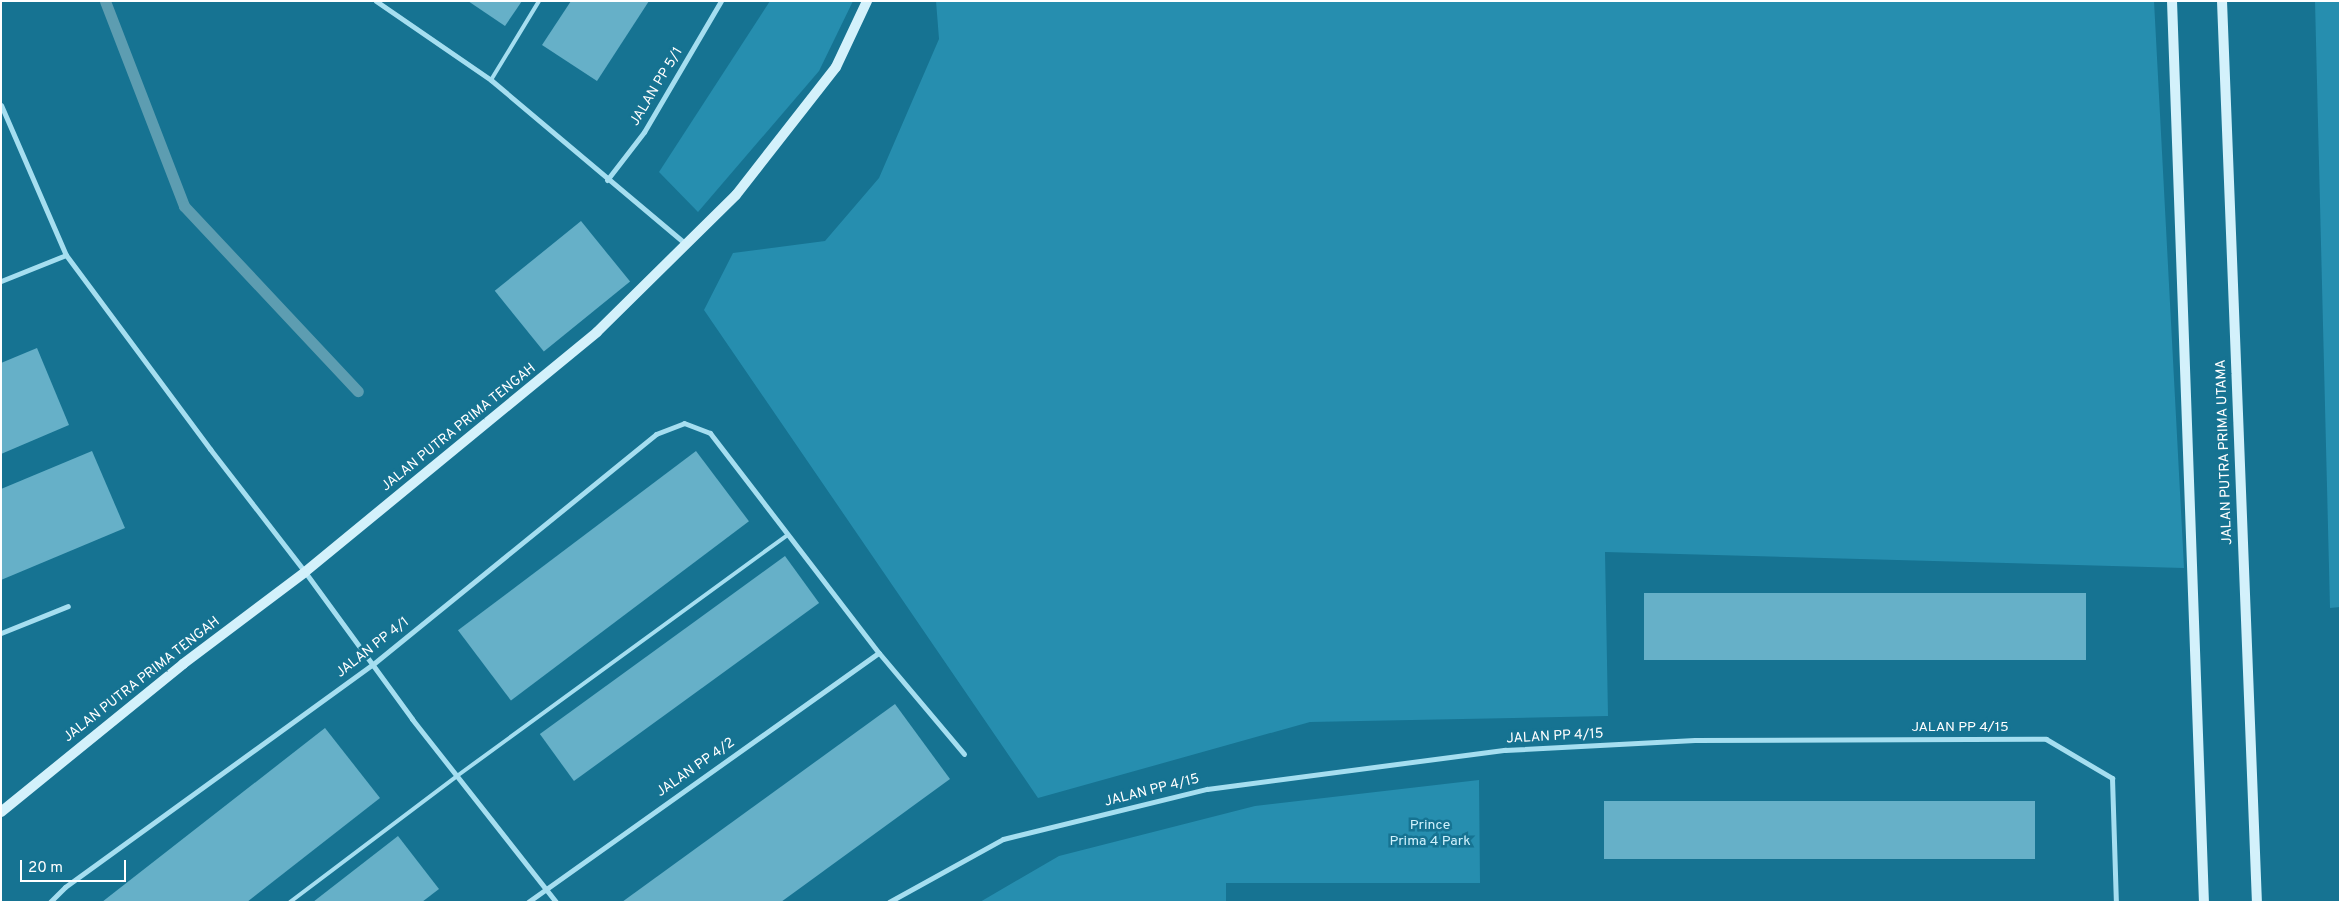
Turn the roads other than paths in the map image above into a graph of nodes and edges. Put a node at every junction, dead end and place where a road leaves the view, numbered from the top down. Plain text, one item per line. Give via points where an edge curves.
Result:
1 (376, 1) edge
2 (539, 1) edge
3 (721, 1) edge
4 (867, 1) edge
5 (2172, 1) edge
6 (2222, 1) edge
7 (491, 80) junction
8 (1, 105) edge
9 (607, 180) junction
10 (686, 244) junction
11 (66, 255) junction
12 (1, 281) edge
13 (788, 535) junction
14 (305, 572) junction
15 (68, 606) dead end
16 (1, 633) edge
17 (879, 653) junction
18 (372, 665) junction
19 (964, 754) dead end
20 (456, 776) junction
21 (1, 812) edge
22 (546, 888) junction
23 (50, 902) edge
24 (290, 902) edge
25 (528, 902) edge
26 (556, 902) edge
27 (889, 902) edge
28 (2116, 902) edge
29 (2204, 902) edge
30 (2257, 902) edge

1 - 7 street
2 - 7 lane
3 - 9 street, JALAN PP 5/1 via 644,132
4 - 10 street, JALAN PUTRA PRIMA TENGAH via 836,67 736,195
5 - 29 street
6 - 30 street, JALAN PUTRA PRIMA UTAMA
7 - 9 street
8 - 11 street
9 - 10 street
10 - 14 street, JALAN PUTRA PRIMA TENGAH via 597,332
11 - 12 street
11 - 14 street
13 - 17 street
13 - 18 street, JALAN PP 4/1 via 710,433 684,423 656,434
13 - 20 lane
14 - 18 street
14 - 21 street, JALAN PUTRA PRIMA TENGAH via 183,664
15 - 16 street
17 - 19 street
17 - 22 street, JALAN PP 4/2
18 - 20 street
18 - 23 street, JALAN PP 4/1
20 - 22 street
20 - 24 lane
22 - 25 street, JALAN PP 4/2
22 - 26 street
27 - 28 street, JALAN PP 4/15 via 1003,839 1207,789 1505,750 1695,740 2046,739 2112,778

